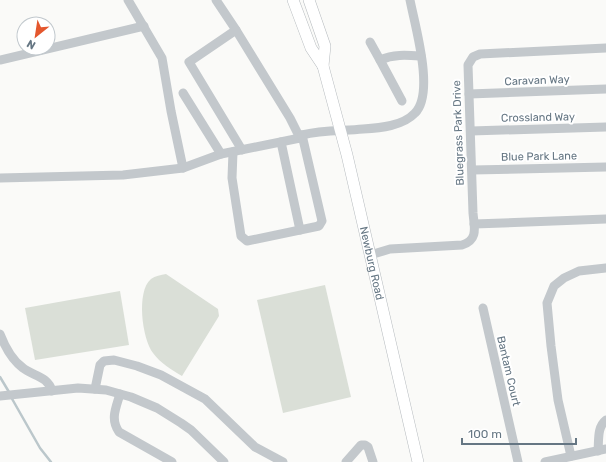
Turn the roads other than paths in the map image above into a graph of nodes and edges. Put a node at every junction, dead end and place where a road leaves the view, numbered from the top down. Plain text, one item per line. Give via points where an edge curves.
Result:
1 (128, 0) edge
2 (216, 0) edge
3 (293, 0) edge
4 (309, 0) edge
5 (410, 0) edge
6 (144, 26) junction
7 (236, 30) junction
8 (370, 42) dead end
9 (606, 48) edge
10 (421, 56) junction
11 (0, 60) edge
12 (380, 60) junction
13 (323, 66) junction
14 (606, 89) edge
15 (183, 93) dead end
16 (469, 94) junction
17 (402, 101) dead end
18 (606, 127) edge
19 (340, 130) junction
20 (470, 131) junction
21 (301, 137) junction
22 (281, 142) junction
23 (237, 151) junction
24 (221, 154) junction
25 (606, 167) edge
26 (183, 168) junction
27 (472, 170) junction
28 (0, 178) edge
29 (606, 219) edge
30 (474, 224) junction
31 (300, 230) junction
32 (370, 255) junction
33 (606, 268) edge
34 (483, 308) dead end
35 (0, 334) edge
36 (95, 389) junction
37 (52, 391) junction
38 (120, 394) junction
39 (0, 396) edge
40 (606, 420) edge
41 (602, 450) edge
42 (571, 456) junction
43 (172, 462) edge
44 (224, 462) edge
45 (283, 462) edge
46 (346, 462) edge
47 (373, 462) edge
48 (418, 462) edge
49 (518, 462) edge
50 (545, 462) edge

1 - 6 street
2 - 7 street
3 - 13 main road, Newburg Road via 311,48
4 - 13 main road, Newburg Road via 324,46
5 - 10 street
6 - 11 street
6 - 26 street via 162,58
7 - 21 street
7 - 23 street via 189,62
8 - 12 street
9 - 16 street, Bluegrass Park Drive via 477,55 468,65
10 - 12 street via 389,56
10 - 19 street via 425,85 421,104 415,113 399,124
12 - 17 street
13 - 19 main road, Newburg Road
14 - 16 street, Caravan Way
15 - 24 street
16 - 20 street, Bluegrass Park Drive
18 - 20 street, Crossland Way
19 - 21 street via 315,132
19 - 32 main road, Newburg Road
20 - 27 street, Bluegrass Park Drive
21 - 22 street
21 - 31 street via 322,221 319,226
22 - 23 street
22 - 31 street
23 - 24 street
23 - 31 street via 232,178 241,236 247,241
24 - 26 street
25 - 27 street, Blue Park Lane
26 - 28 street via 123,175
27 - 30 street, Bluegrass Park Drive
29 - 30 street
30 - 32 street, Bluegrass Park Drive via 474,236 468,243 390,249
32 - 48 main road, Newburg Road
33 - 42 street via 579,271 564,278 554,286 547,303 558,400
34 - 49 street, Bantam Court
35 - 37 street via 7,350 17,363 28,372 40,376
36 - 37 street
36 - 38 street
36 - 45 street via 100,365 104,361 114,360 143,368 205,399 255,447
37 - 39 street
38 - 43 street via 114,416 114,424 119,432
38 - 44 street via 150,405 181,423
40 - 41 street via 599,430
41 - 42 street
42 - 50 street
46 - 47 street via 361,445 365,445

